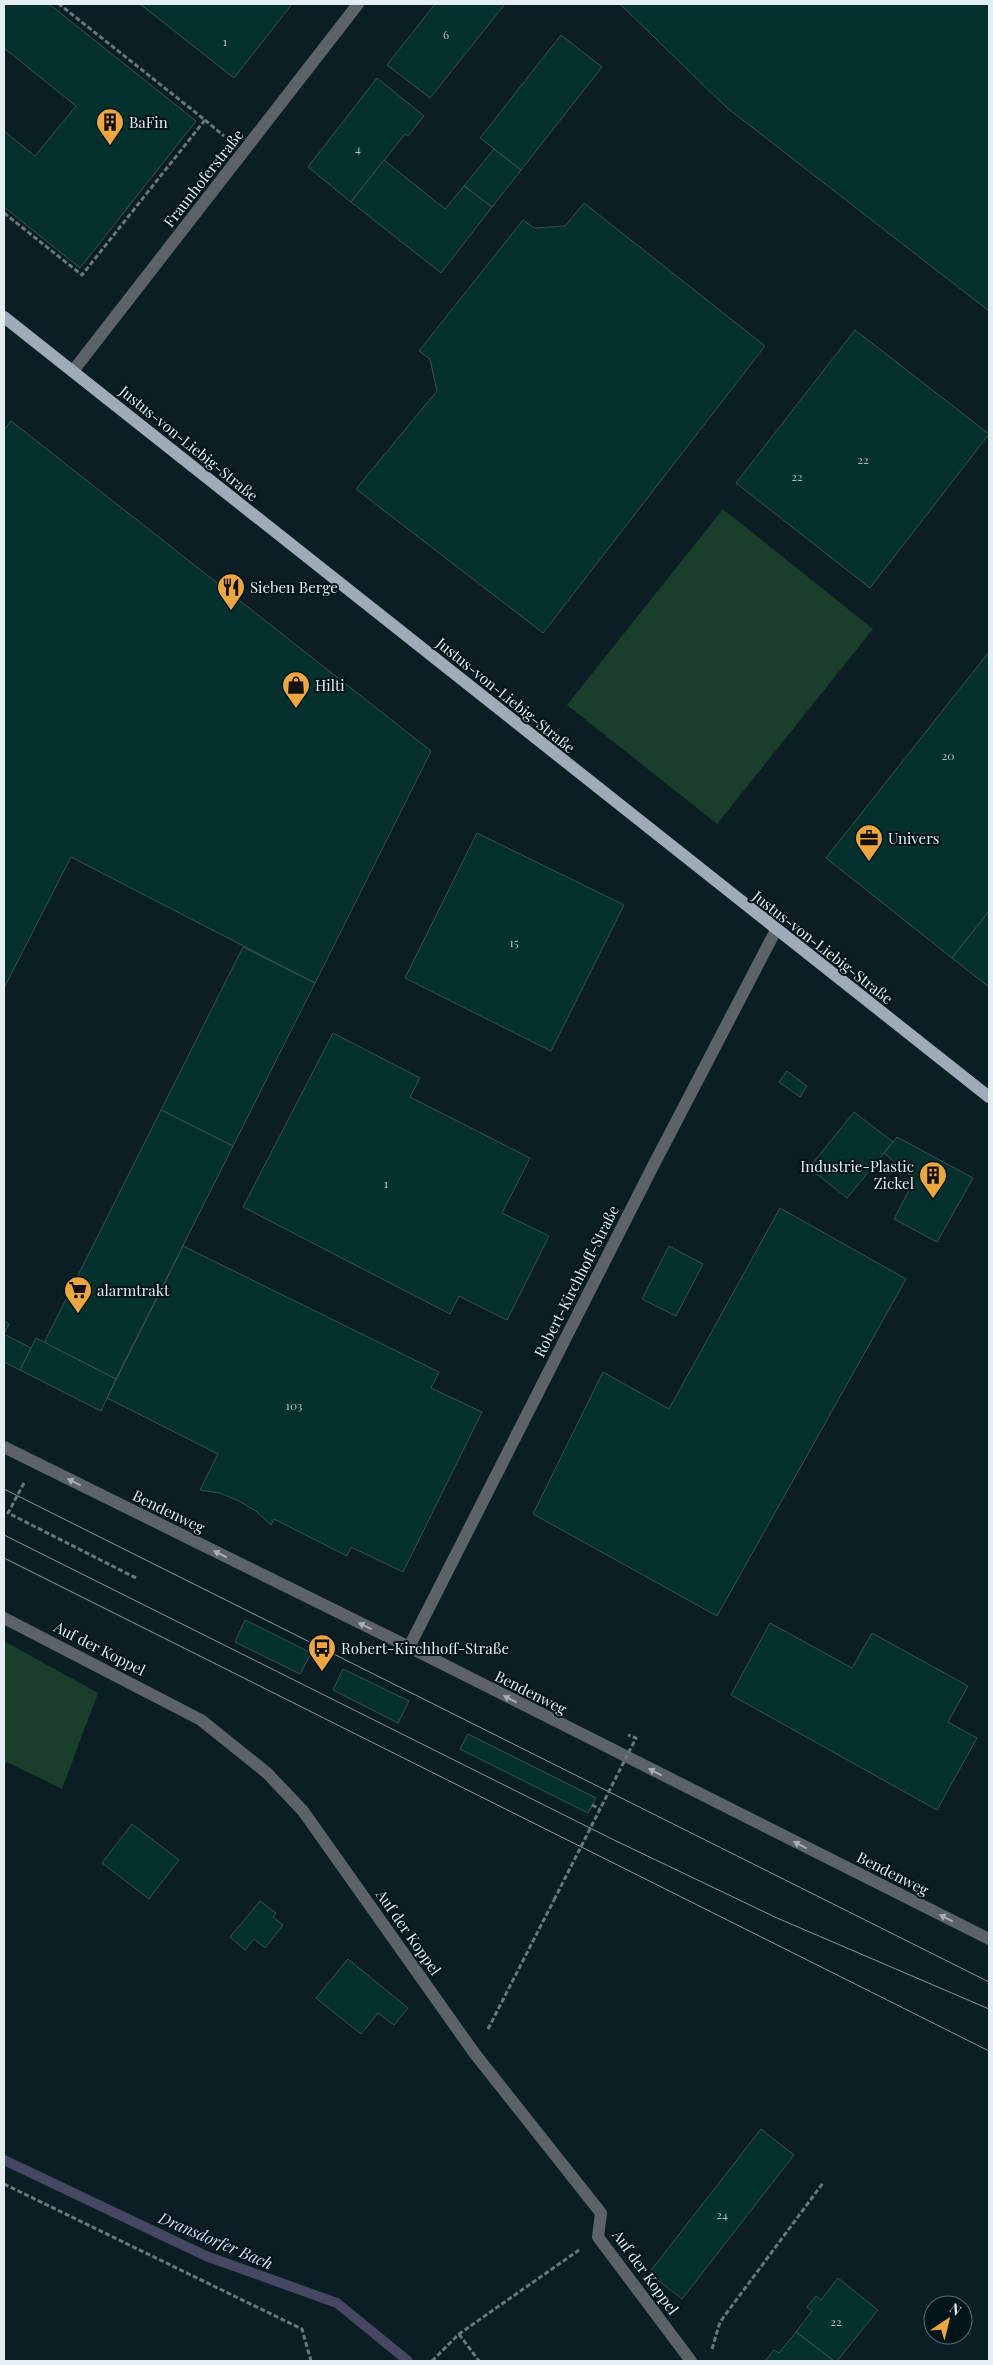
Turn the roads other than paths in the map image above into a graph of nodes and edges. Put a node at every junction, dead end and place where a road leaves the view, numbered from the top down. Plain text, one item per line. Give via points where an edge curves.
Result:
1 (358, 4) edge
2 (4, 317) edge
3 (73, 371) junction
4 (776, 930) junction
5 (989, 1097) edge
6 (4, 1447) edge
7 (4, 1618) edge
8 (409, 1647) junction
9 (989, 1939) edge
10 (691, 2361) edge

1 - 3 street, Fraunhoferstraße
2 - 3 main road, Justus-von-Liebig-Straße
3 - 4 main road, Justus-von-Liebig-Straße
4 - 5 main road, Justus-von-Liebig-Straße
4 - 8 street, Robert-Kirchhoff-Straße
8 -> 6 street, Bendenweg
7 - 10 street, Auf der Koppel via 201,1720 268,1773 303,1811 476,2054 601,2212 598,2237
9 -> 8 street, Bendenweg

